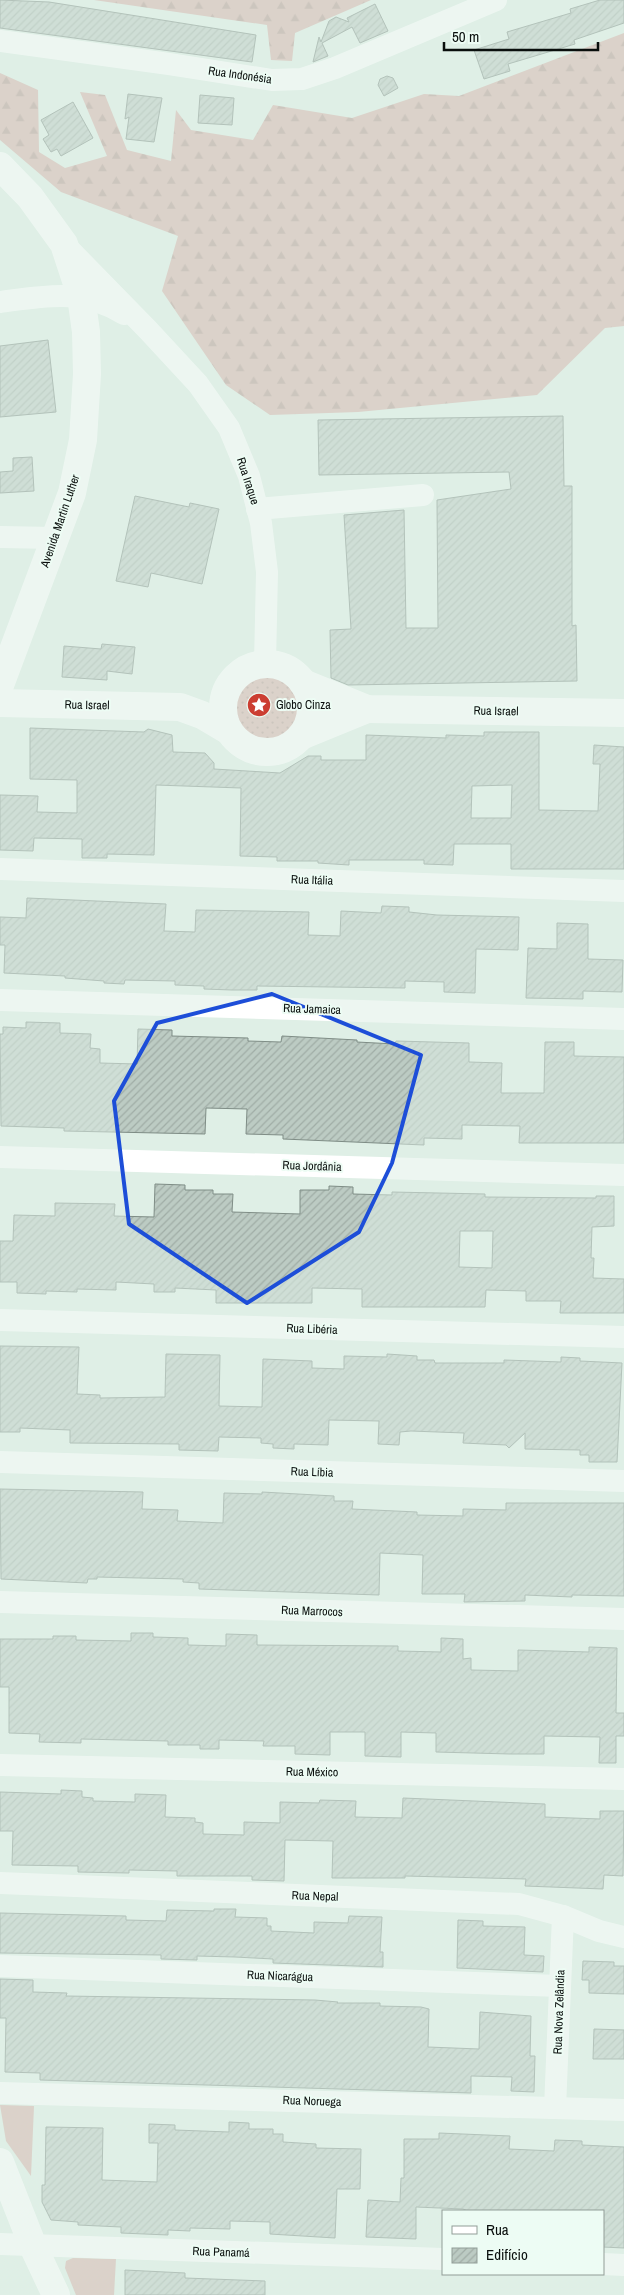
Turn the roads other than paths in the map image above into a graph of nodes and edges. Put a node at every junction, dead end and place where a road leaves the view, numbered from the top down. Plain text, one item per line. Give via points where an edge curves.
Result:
1 (496, 0) edge
2 (0, 41) edge
3 (0, 166) edge
4 (64, 244) junction
5 (81, 296) junction
6 (0, 302) edge
7 (148, 330) junction
8 (423, 495) dead end
9 (258, 509) junction
10 (0, 537) edge
11 (55, 538) junction
12 (265, 663) junction
13 (303, 683) junction
14 (0, 685) edge
15 (0, 703) edge
16 (367, 709) junction
17 (624, 713) edge
18 (229, 731) junction
19 (301, 736) junction
20 (0, 869) edge
21 (624, 891) edge
22 (0, 1000) edge
23 (624, 1018) edge
24 (0, 1157) edge
25 (624, 1175) edge
26 (0, 1320) edge
27 (624, 1337) edge
28 (0, 1462) edge
29 (624, 1481) edge
30 (0, 1602) edge
31 (624, 1619) edge
32 (0, 1764) edge
33 (624, 1780) edge
34 (0, 1882) edge
35 (563, 1916) junction
36 (624, 1937) edge
37 (0, 1966) edge
38 (560, 1986) junction
39 (0, 2093) edge
40 (555, 2108) junction
41 (624, 2110) edge
42 (0, 2162) edge
43 (0, 2244) edge
44 (33, 2246) junction
45 (442, 2259) edge
46 (604, 2264) edge
47 (624, 2265) edge
48 (56, 2295) edge

1 - 2 street, Rua Indonésia via 302,79 272,80
3 - 4 street, Avenida Martin Luther via 30,197
4 - 5 street, Avenida Martin Luther
4 - 7 street, Rua Iraque
5 - 6 street, Rua Iraque via 48,295
5 - 7 street, Rua Iraque via 107,304
5 - 11 street, Avenida Martin Luther via 87,374 83,440 72,493
7 - 9 street, Rua Iraque via 198,384 229,428 249,476
8 - 9 street
9 - 12 street, Rua Iraque via 267,572
10 - 11 street
11 - 14 street, Avenida Martin Luther
12 - 13 street via 290,670
12 - 18 street via 240,672 230,682 224,694 222,711
13 - 16 street, Rua Israel
13 - 19 street via 311,701 311,714
15 - 18 street, Rua Israel via 180,707
16 - 17 street, Rua Israel
16 - 19 street, Rua Israel
18 - 19 street via 246,747 264,751 282,749
20 - 21 street, Rua Itália
22 - 23 street, Rua Jamaica
24 - 25 street, Rua Jordânia
26 - 27 street, Rua Libéria
28 - 29 street, Rua Líbia
30 - 31 street, Rua Marrocos
32 - 33 street, Rua México
34 - 35 street, Rua Nepal via 519,1904
35 - 36 street, Rua Nepal
35 - 38 street, Rua Nova Zelândia
37 - 38 street, Rua Nicarágua
38 - 40 street, Rua Nova Zelândia
39 - 40 street, Rua Noruega
40 - 41 street, Rua Noruega
42 - 44 street
43 - 44 street, Rua Panamá
44 - 45 street, Rua Panamá
44 - 48 street
46 - 47 street

